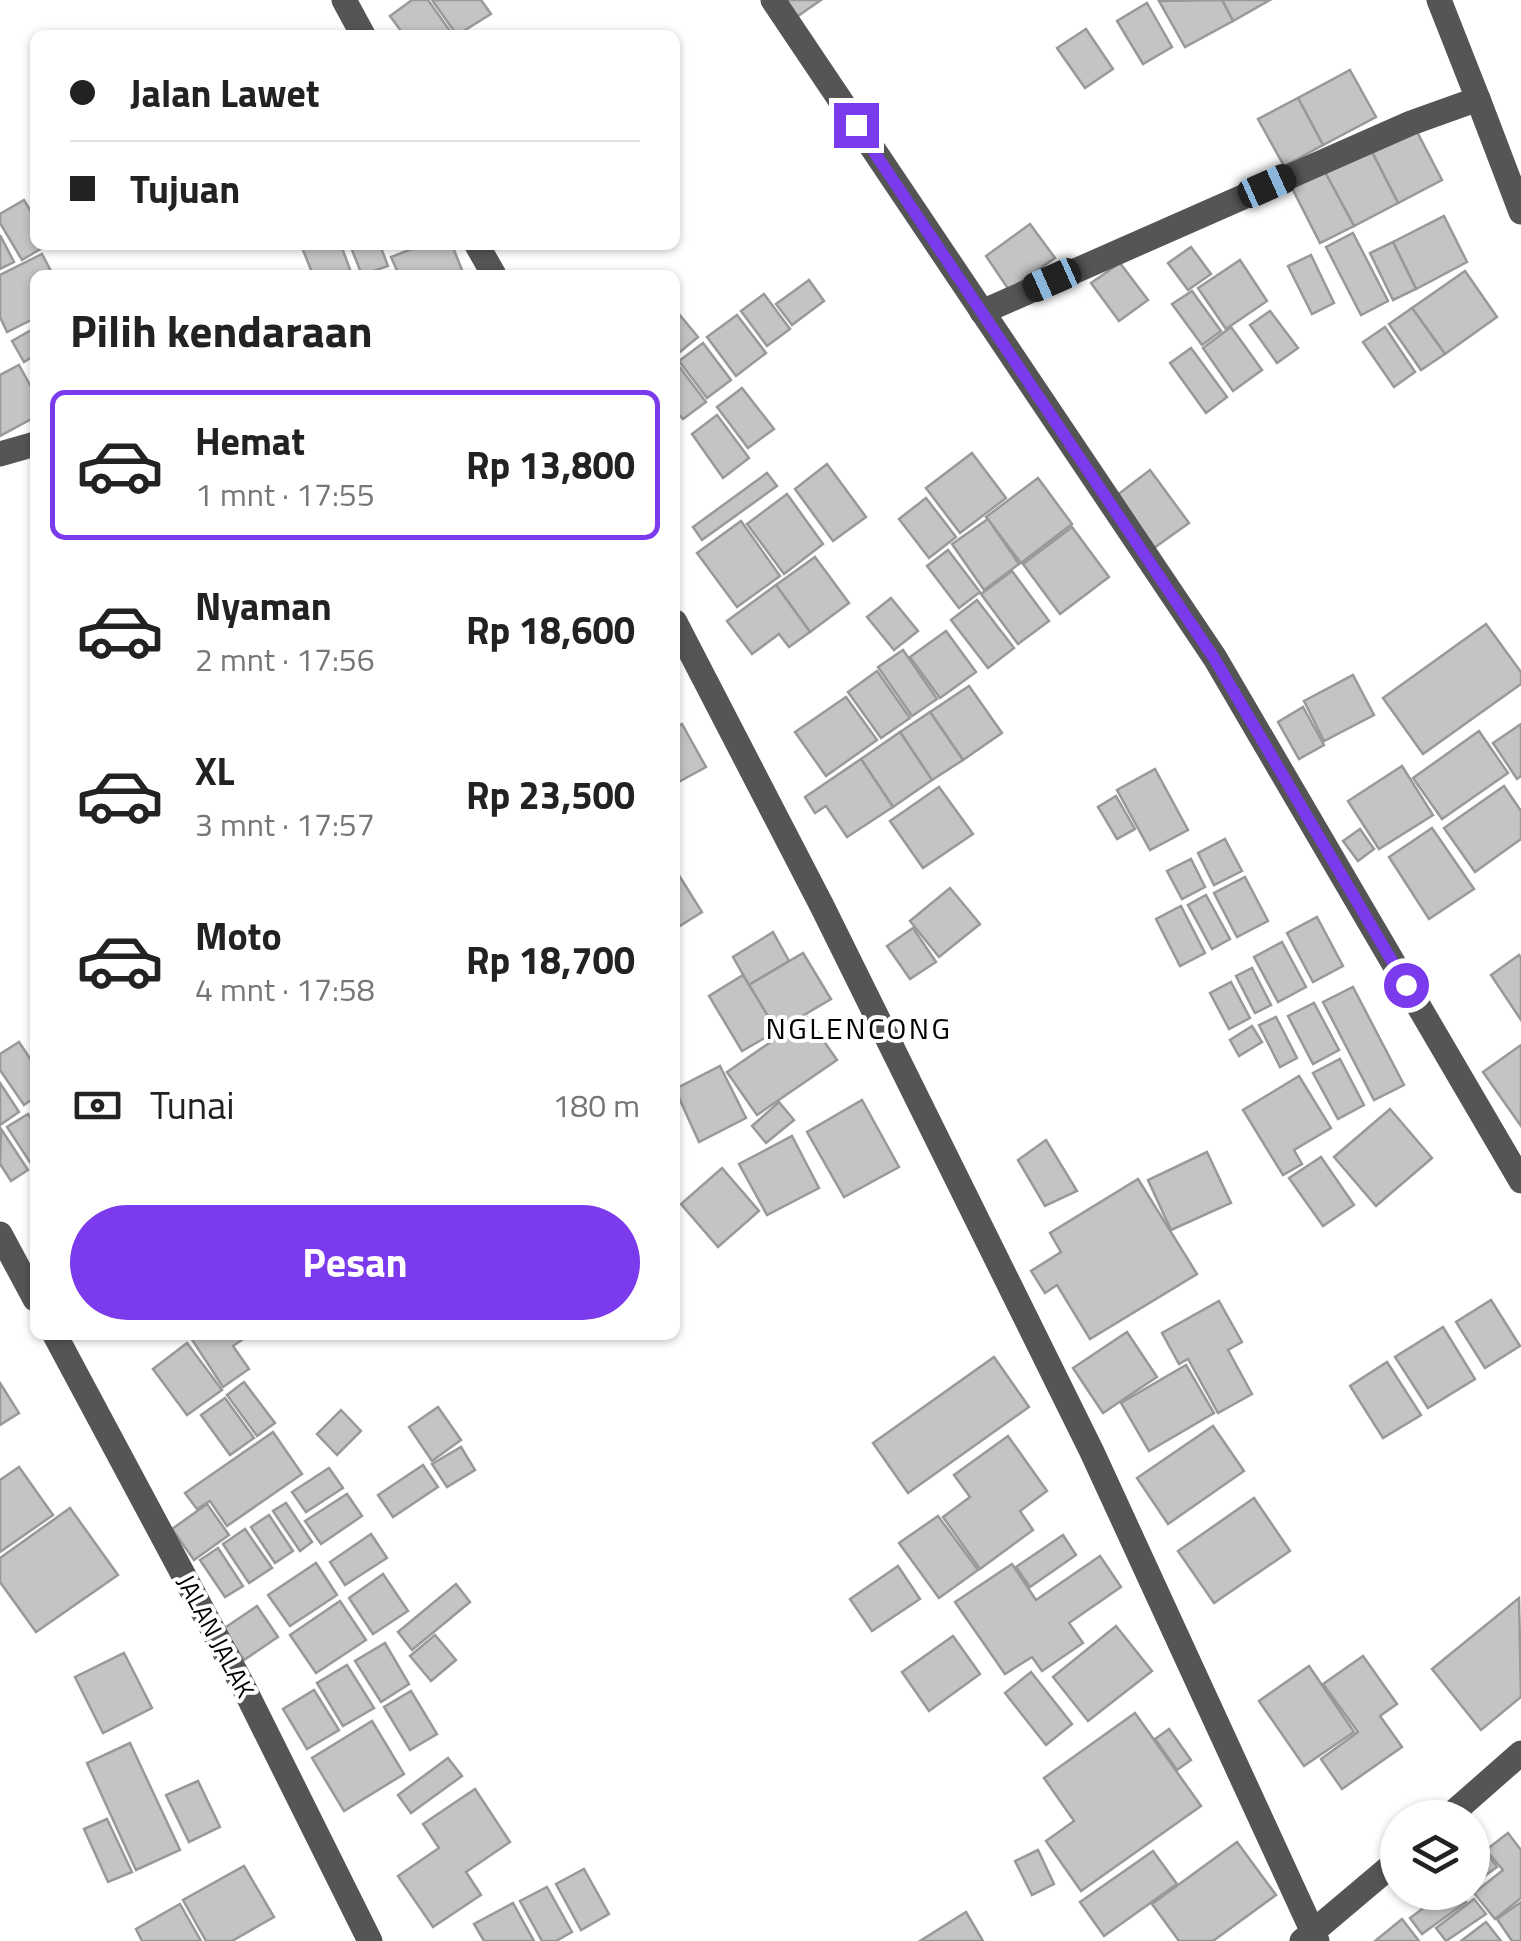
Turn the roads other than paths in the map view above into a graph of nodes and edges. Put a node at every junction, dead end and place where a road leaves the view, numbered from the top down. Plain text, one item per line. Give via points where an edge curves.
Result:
1 (344, 0) edge
2 (773, 0) edge
3 (1439, 0) edge
4 (360, 30) edge
5 (1478, 99) junction
6 (1520, 212) edge
7 (982, 312) junction
8 (30, 445) edge
9 (0, 454) edge
10 (680, 632) edge
11 (1521, 1181) edge
12 (0, 1234) edge
13 (30, 1289) edge
14 (57, 1340) edge
15 (1521, 1753) edge
16 (1467, 1800) edge
17 (1380, 1876) edge
18 (1311, 1938) edge
19 (370, 1941) edge

1 - 4 street
2 - 7 street
3 - 5 street
5 - 6 street
5 - 7 street
7 - 11 street via 1214,658
8 - 9 street
10 - 18 street via 1092,1452
12 - 13 street
14 - 19 street, JALAN JALAK via 244,1688
15 - 16 street
17 - 18 street

